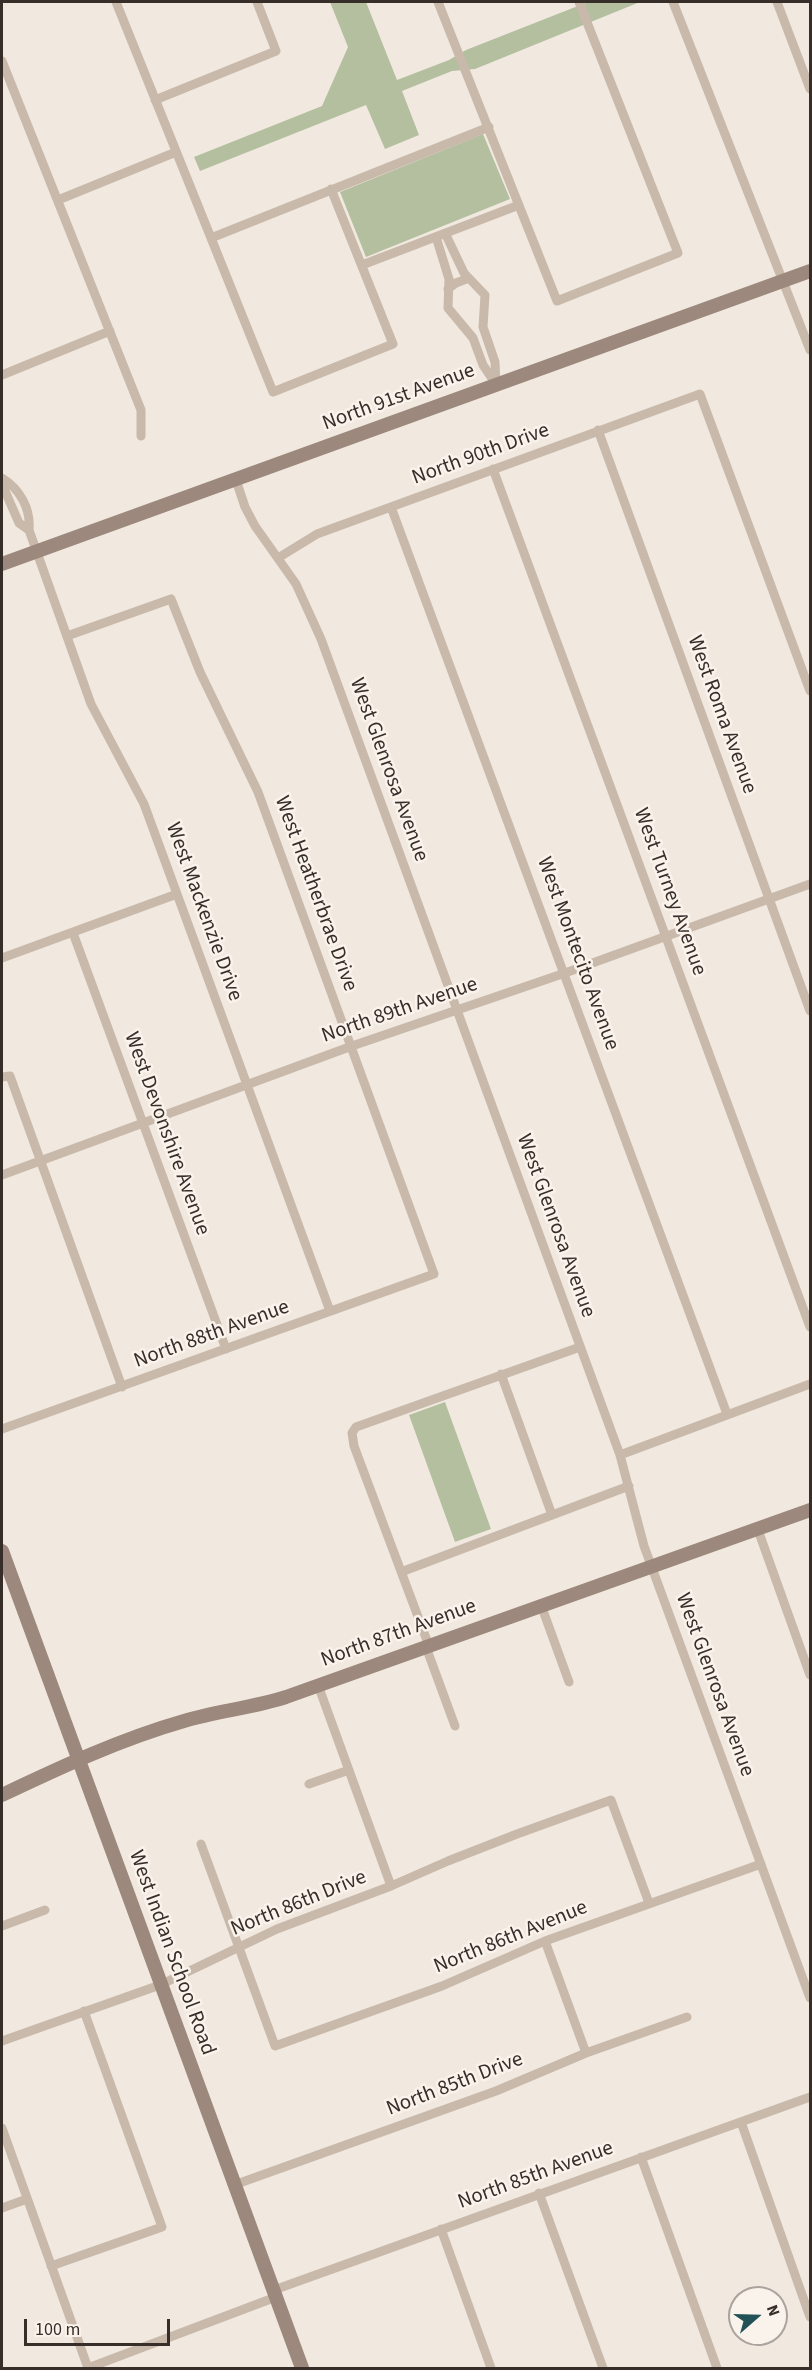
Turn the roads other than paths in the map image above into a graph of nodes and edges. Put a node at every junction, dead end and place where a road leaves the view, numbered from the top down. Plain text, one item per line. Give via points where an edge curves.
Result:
1 (116, 2) edge
2 (257, 2) edge
3 (438, 2) edge
4 (579, 2) edge
5 (673, 2) edge
6 (777, 2) edge
7 (2, 61) edge
8 (810, 85) edge
9 (155, 100) junction
10 (489, 127) junction
11 (177, 152) junction
12 (331, 189) junction
13 (58, 200) junction
14 (519, 205) junction
15 (440, 235) junction
16 (211, 238) junction
17 (362, 265) junction
18 (810, 271) edge
19 (469, 278) junction
20 (784, 280) junction
21 (448, 289) junction
22 (110, 332) junction
23 (810, 350) edge
24 (2, 375) edge
25 (496, 386) junction
26 (598, 430) junction
27 (141, 436) dead end
28 (493, 470) junction
29 (2, 478) edge
30 (236, 480) junction
31 (2, 484) edge
32 (391, 507) junction
33 (29, 530) junction
34 (38, 552) junction
35 (278, 558) junction
36 (2, 564) edge
37 (67, 636) junction
38 (810, 692) edge
39 (810, 884) edge
40 (177, 894) junction
41 (769, 899) junction
42 (73, 933) junction
43 (666, 937) junction
44 (2, 958) edge
45 (565, 973) junction
46 (457, 1010) junction
47 (810, 1011) edge
48 (352, 1046) junction
49 (2, 1077) edge
50 (247, 1084) junction
51 (143, 1123) junction
52 (39, 1161) junction
53 (2, 1174) edge
54 (434, 1274) joint
55 (330, 1311) junction
56 (810, 1327) edge
57 (580, 1347) junction
58 (226, 1349) junction
59 (501, 1374) junction
60 (810, 1384) edge
61 (122, 1387) junction
62 (727, 1414) junction
63 (2, 1429) edge
64 (620, 1455) junction
65 (629, 1486) junction
66 (810, 1510) edge
67 (552, 1515) junction
68 (758, 1530) junction
69 (2, 1551) edge
70 (651, 1567) junction
71 (401, 1572) junction
72 (6, 1578) edge
73 (541, 1605) junction
74 (428, 1646) junction
75 (810, 1675) edge
76 (569, 1682) dead end
77 (318, 1685) junction
78 (456, 1726) dead end
79 (78, 1760) junction
80 (349, 1770) junction
81 (309, 1784) dead end
82 (2, 1795) edge
83 (201, 1844) dead end
84 (761, 1864) junction
85 (391, 1886) junction
86 (649, 1903) junction
87 (45, 1910) dead end
88 (2, 1926) edge
89 (545, 1941) junction
90 (239, 1946) junction
91 (807, 1980) edge
92 (160, 1985) junction
93 (810, 1998) edge
94 (84, 2011) junction
95 (687, 2018) dead end
96 (2, 2041) edge
97 (586, 2053) junction
98 (810, 2097) edge
99 (741, 2122) junction
100 (2, 2128) edge
101 (641, 2157) junction
102 (234, 2185) junction
103 (539, 2193) junction
104 (27, 2199) junction
105 (2, 2208) edge
106 (441, 2229) junction
107 (51, 2266) junction
108 (275, 2293) junction
109 (810, 2317) edge
110 (88, 2368) edge
111 (302, 2368) edge
112 (491, 2368) edge
113 (603, 2368) edge
114 (717, 2368) edge

1 - 9 street
2 - 9 street via 276,51
3 - 10 street
4 - 14 street via 678,253 557,301
5 - 20 street
6 - 8 street
7 - 13 street
9 - 11 street
10 - 12 street
10 - 14 street
11 - 13 street
11 - 16 street
12 - 16 street
12 - 17 street
13 - 22 street
14 - 15 street
15 - 17 street
15 - 19 street
15 - 21 street
16 - 17 street via 273,392 393,344
18 - 20 main road, North 91st Avenue
19 - 21 street
19 - 25 street via 485,295 483,327 495,362
20 - 23 street
20 - 25 main road, North 91st Avenue
21 - 25 street via 448,308 467,328
22 - 24 street
22 - 27 street via 141,410
25 - 30 main road, North 91st Avenue
26 - 28 street, North 90th Drive
26 - 38 street, North 90th Drive via 700,394
26 - 41 street, West Roma Avenue
28 - 32 street, North 90th Drive
28 - 43 street, West Turney Avenue
29 - 33 street, West Mackenzie Drive via 20,495 30,517
30 - 34 main road, North 91st Avenue
30 - 35 street, West Glenrosa Avenue via 255,526
31 - 33 street, West Mackenzie Drive via 19,523
32 - 35 street, North 90th Drive via 316,534
32 - 45 street, West Montecito Avenue
33 - 34 street, West Mackenzie Drive
34 - 36 main road, North 91st Avenue
34 - 37 street, West Mackenzie Drive
35 - 46 street, West Glenrosa Avenue via 303,597 321,639
37 - 40 street, West Mackenzie Drive via 91,704 144,804
37 - 48 street, West Heatherbrae Drive via 171,599 200,672 258,792
39 - 41 street, North 89th Avenue
40 - 42 street
40 - 50 street, West Mackenzie Drive
41 - 43 street, North 89th Avenue
41 - 47 street, West Roma Avenue
42 - 44 street
42 - 51 street, West Devonshire Avenue
43 - 45 street, North 89th Avenue
43 - 56 street, West Turney Avenue
45 - 46 street, North 89th Avenue
45 - 62 street, West Montecito Avenue
46 - 48 street, North 89th Avenue
46 - 57 street, West Glenrosa Avenue
48 - 50 street, North 89th Avenue
48 - 54 street, West Heatherbrae Drive
49 - 52 street via 10,1076
50 - 51 street, North 89th Avenue
50 - 55 street, West Mackenzie Drive
51 - 52 street, North 89th Avenue
51 - 58 street, West Devonshire Avenue
52 - 53 street, North 89th Avenue
52 - 61 street
54 - 55 street, North 88th Avenue
55 - 58 street, North 88th Avenue
57 - 59 street
57 - 64 street, West Glenrosa Avenue
58 - 61 street, North 88th Avenue
59 - 67 street
59 - 71 street via 356,1427 352,1433
60 - 62 street
61 - 63 street, North 88th Avenue
62 - 64 street
64 - 65 street, West Glenrosa Avenue
65 - 67 street
65 - 70 street, West Glenrosa Avenue
66 - 68 main road, North 87th Avenue
67 - 71 street
68 - 70 main road, North 87th Avenue
68 - 75 street
69 - 72 main road, West Indian School Road
70 - 73 main road, North 87th Avenue
70 - 84 street, West Glenrosa Avenue
71 - 74 street
72 - 79 main road, West Indian School Road
73 - 74 main road, North 87th Avenue
73 - 76 street
74 - 77 main road, North 87th Avenue
74 - 78 street
77 - 79 main road, North 87th Avenue via 266,1703 183,1721
77 - 80 street
79 - 82 main road, North 87th Avenue
79 - 92 main road, West Indian School Road
80 - 81 street
80 - 85 street
83 - 90 street
84 - 86 street, North 86th Avenue
84 - 91 street, West Glenrosa Avenue
85 - 86 street, North 86th Drive via 611,1800
85 - 90 street, North 86th Drive
86 - 89 street, North 86th Avenue
87 - 88 street
89 - 90 street, North 86th Avenue via 442,1986 275,2046
89 - 97 street
90 - 92 street, North 86th Drive
91 - 93 street, West Glenrosa Avenue
92 - 94 street, North 86th Drive
92 - 102 main road, West Indian School Road
94 - 96 street, North 86th Drive
94 - 107 street via 162,2227
95 - 97 street, North 85th Drive
97 - 102 street, North 85th Drive via 496,2091
98 - 99 street, North 85th Avenue
99 - 101 street, North 85th Avenue
99 - 109 street
100 - 104 street
101 - 103 street, North 85th Avenue
101 - 114 street
102 - 108 main road, West Indian School Road
103 - 106 street, North 85th Avenue
103 - 113 street
104 - 105 street
104 - 107 street
106 - 108 street, North 85th Avenue
106 - 112 street
107 - 110 street
108 - 110 street, North 85th Avenue
108 - 111 main road, West Indian School Road

